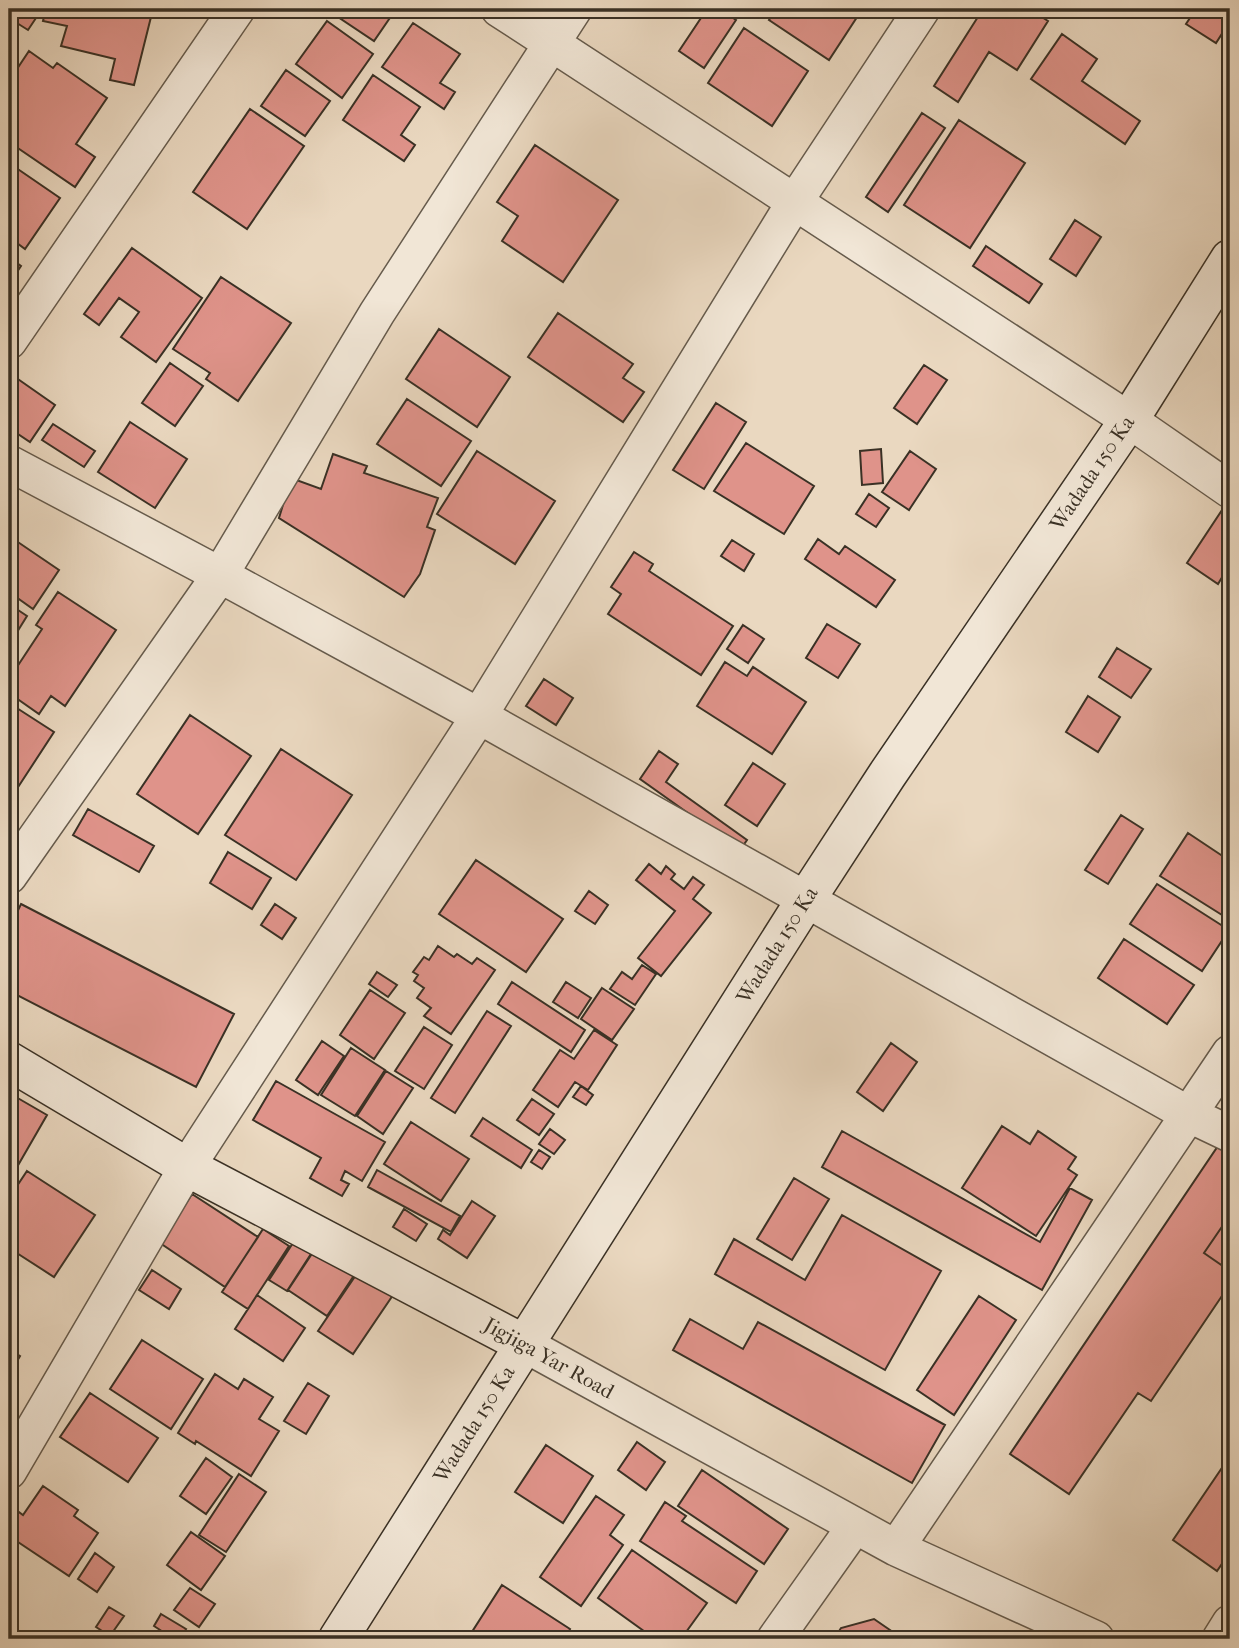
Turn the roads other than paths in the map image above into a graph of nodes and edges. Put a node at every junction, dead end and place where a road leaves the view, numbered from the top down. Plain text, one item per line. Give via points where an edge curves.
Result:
1 (237, 9) edge
2 (499, 9) edge
3 (574, 9) edge
4 (922, 9) edge
5 (551, 44) junction
6 (794, 203) junction
7 (1230, 259) edge
8 (9, 341) edge
9 (1129, 420) junction
10 (10, 467) edge
11 (1230, 490) edge
12 (220, 575) junction
13 (479, 716) junction
14 (9, 876) edge
15 (805, 901) junction
16 (1230, 1053) edge
17 (9, 1061) edge
18 (1188, 1114) junction
19 (1230, 1134) edge
20 (187, 1167) junction
21 (524, 1344) junction
22 (9, 1471) edge
23 (855, 1526) junction
24 (896, 1548) junction
25 (1230, 1623) edge
26 (338, 1639) edge
27 (775, 1639) edge
28 (1096, 1639) edge
29 (1220, 1639) edge

1 - 8 street
2 - 5 street
3 - 5 street
4 - 6 street
5 - 6 street
5 - 12 street via 377,313
6 - 9 street
6 - 13 street
7 - 9 street, Wadada 150 Ka
9 - 11 street
9 - 15 street, Wadada 150 Ka
10 - 12 street
12 - 13 street
12 - 14 street
13 - 15 street
13 - 20 street
15 - 18 street
15 - 21 street, Wadada 150 Ka
16 - 18 street
17 - 20 street, Jigjiga Yar Road
18 - 19 street
18 - 24 street
20 - 21 street, Jigjiga Yar Road
20 - 22 street
21 - 23 street, Jigjiga Yar Road
21 - 26 street, Wadada 150 Ka
23 - 24 street, Jigjiga Yar Road
23 - 27 street
24 - 28 street, Jigjiga Yar Road
25 - 29 street

